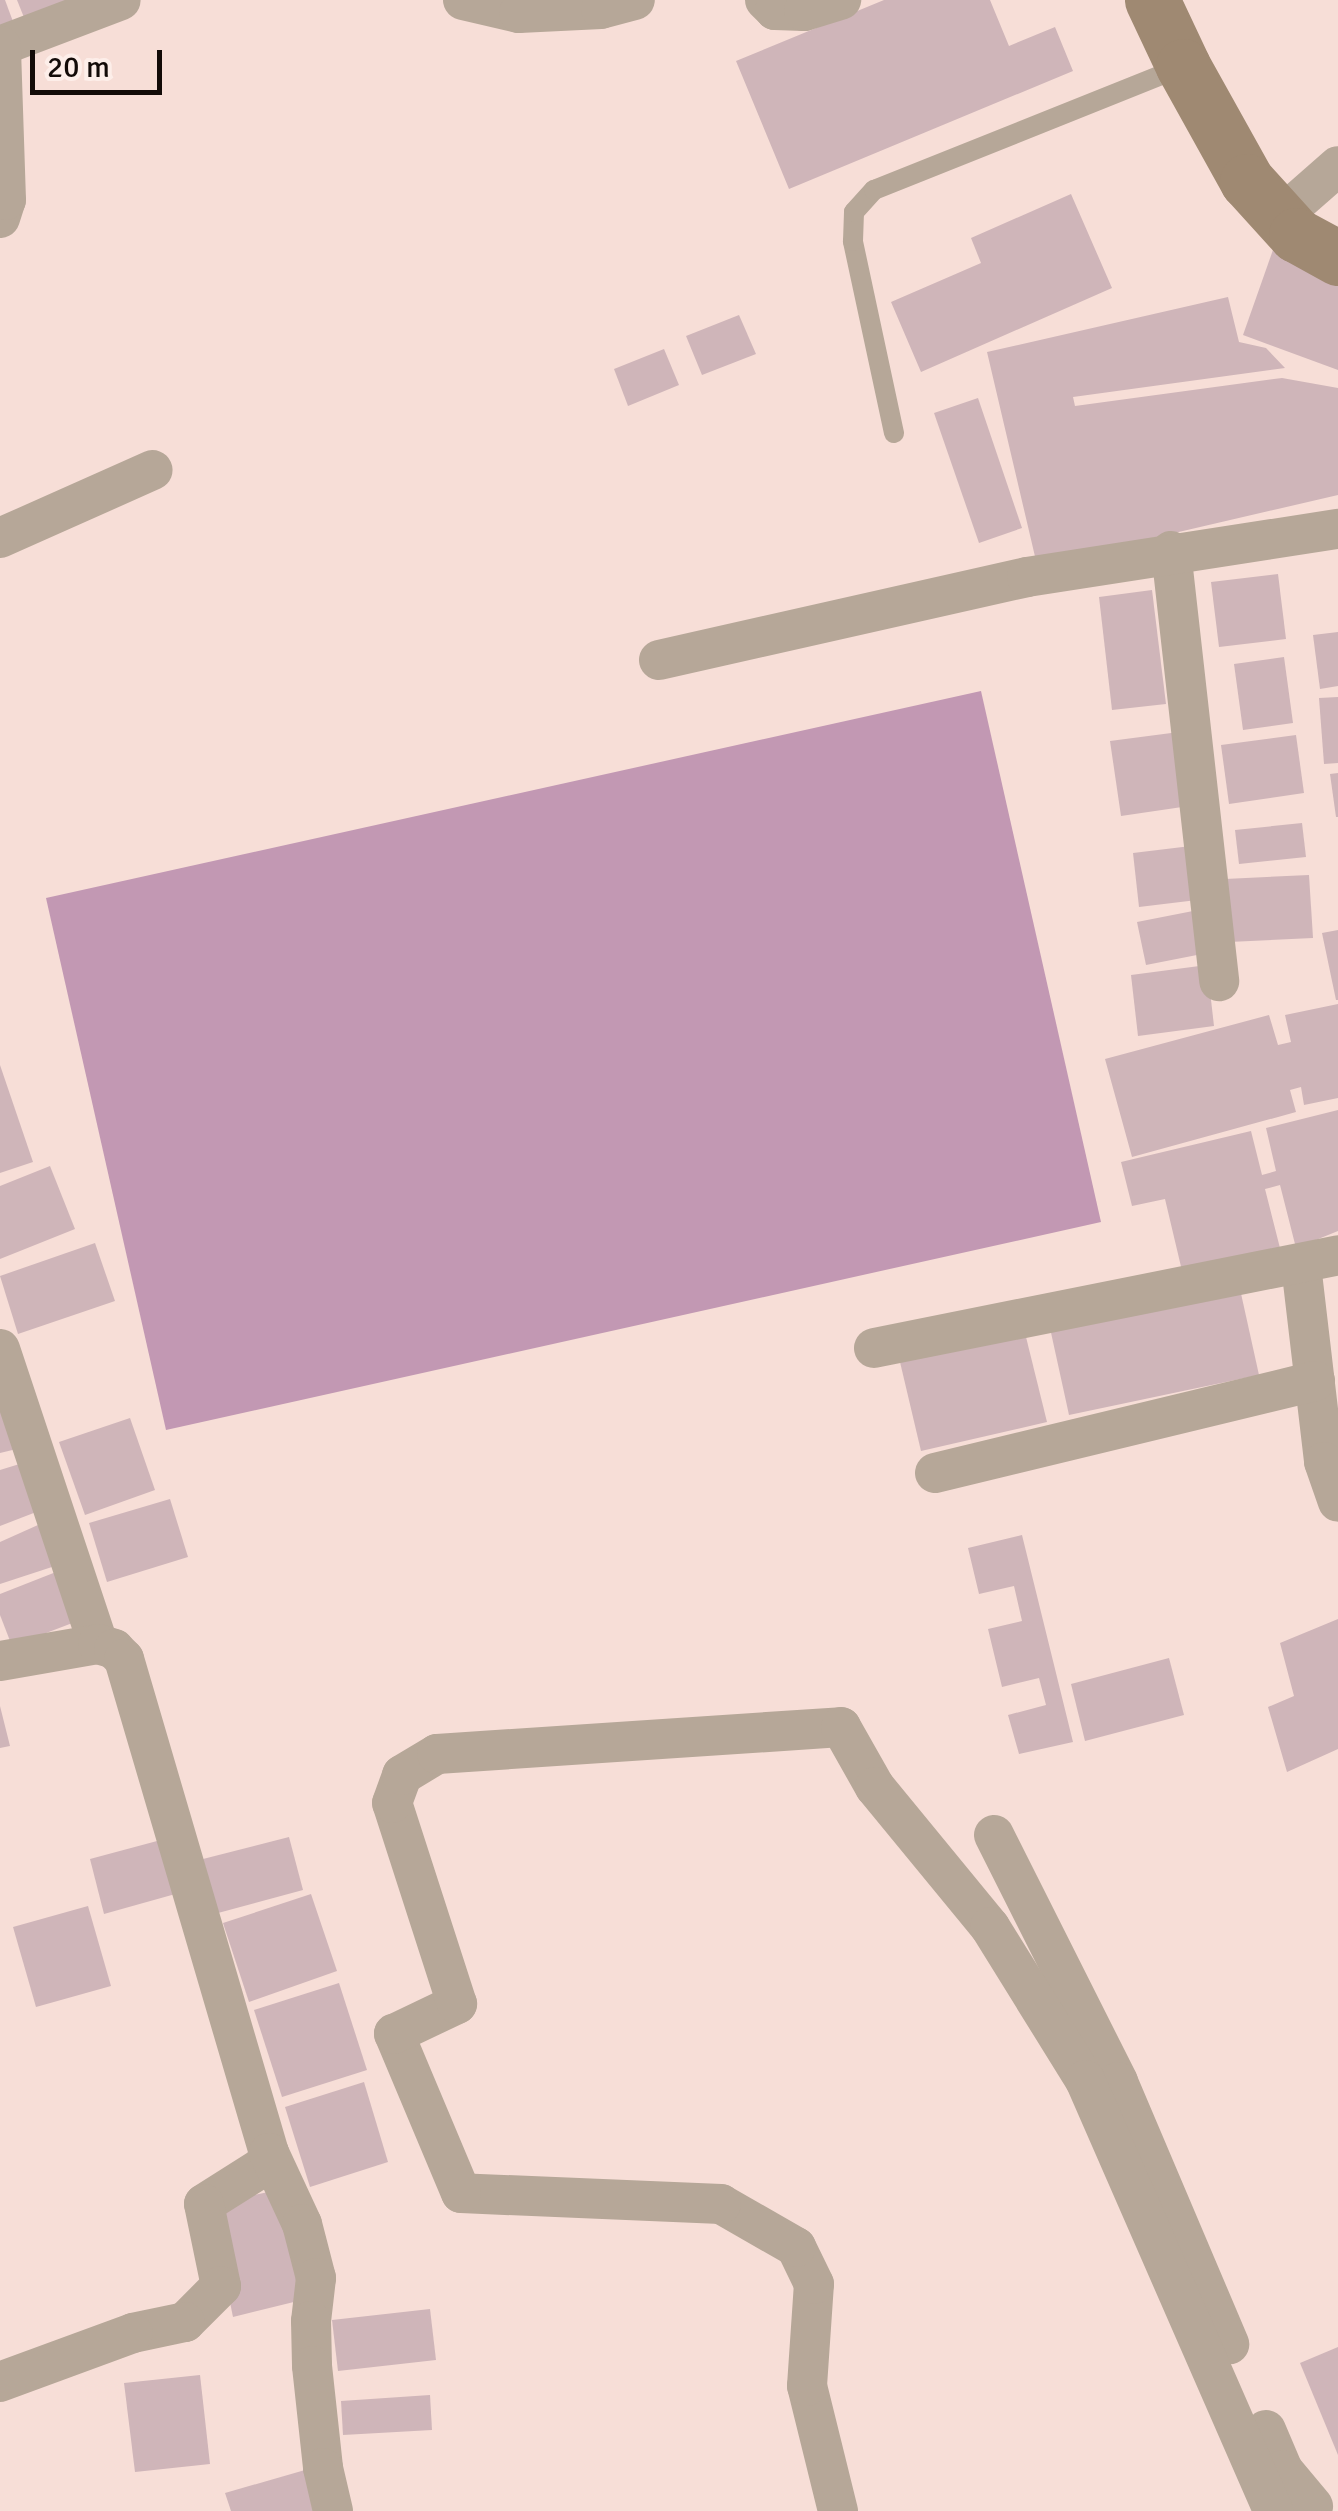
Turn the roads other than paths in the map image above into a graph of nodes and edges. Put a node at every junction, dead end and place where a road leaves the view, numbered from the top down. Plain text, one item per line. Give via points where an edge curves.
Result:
1 (121, 0) edge
2 (463, 0) edge
3 (635, 0) edge
4 (765, 0) edge
5 (841, 0) edge
6 (1152, 0) edge
7 (1, 46) edge
8 (1182, 66) junction
9 (1338, 166) edge
10 (1280, 217) junction
11 (0, 218) edge
12 (1338, 258) edge
13 (894, 434) dead end
14 (153, 470) dead end
15 (1338, 529) edge
16 (0, 538) edge
17 (1171, 551) junction
18 (658, 660) dead end
19 (1219, 981) dead end
20 (1320, 1260) edge
21 (874, 1348) dead end
22 (0, 1349) edge
23 (1315, 1381) junction
24 (935, 1473) dead end
25 (1338, 1502) edge
26 (98, 1644) junction
27 (0, 1661) edge
28 (994, 1835) dead end
29 (268, 2153) junction
30 (0, 2382) edge
31 (1317, 2504) edge
32 (333, 2511) edge
33 (838, 2511) edge
34 (1273, 2511) edge

1 - 7 street
2 - 3 street via 518,13
4 - 5 street via 775,10 804,12
6 - 8 main road
7 - 11 street via 6,200
8 - 10 main road via 1247,181
8 - 13 lane via 874,190 854,212 853,241
9 - 10 street
10 - 12 main road via 1296,235
14 - 16 street
15 - 17 street
17 - 18 street via 1027,576
17 - 19 street
20 - 21 street
20 - 23 street
22 - 26 street
23 - 24 street
23 - 25 street via 1324,1462
26 - 27 street
26 - 29 street via 124,1659
28 - 31 street via 1118,2082 1282,2470
29 - 30 street via 264,2166 204,2204 221,2286 186,2322 133,2333
29 - 32 street via 302,2224 316,2278 312,2366
33 - 34 street via 807,2386 814,2284 796,2247 721,2204 461,2193 394,2034 457,2004 392,1803 402,1775 437,1754 841,1726 875,1787 990,1927 1085,2080

